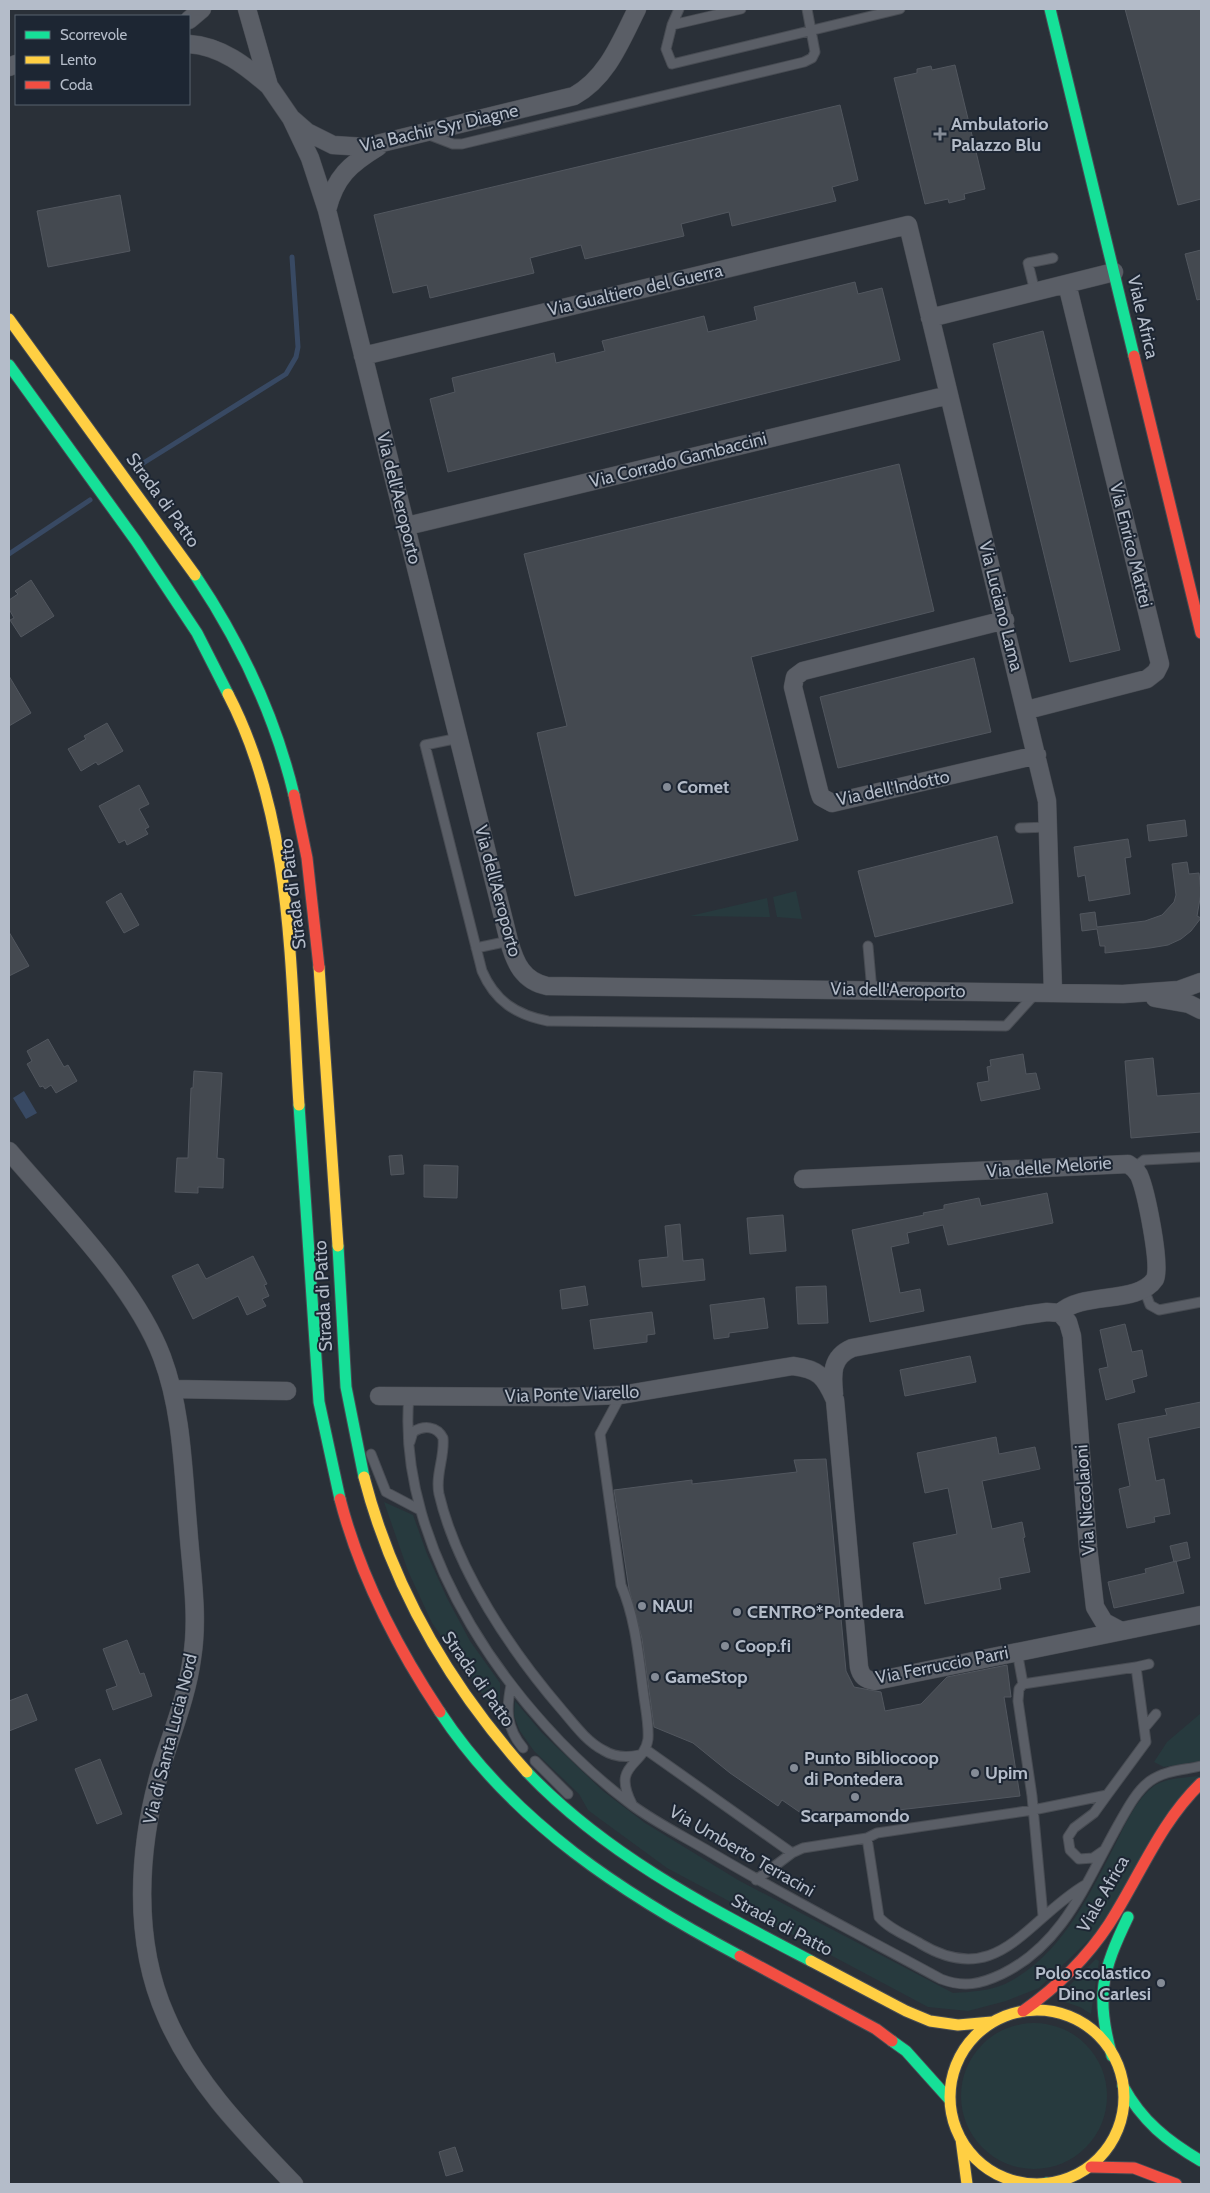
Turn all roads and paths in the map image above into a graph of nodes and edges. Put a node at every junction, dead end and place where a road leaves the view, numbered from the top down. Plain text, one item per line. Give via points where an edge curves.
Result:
1 (202, 9) edge
2 (247, 9) edge
3 (637, 9) edge
4 (679, 9) edge
5 (741, 9) edge
6 (807, 9) edge
7 (900, 9) edge
8 (1050, 9) edge
9 (190, 19) edge
10 (672, 25) junction
11 (811, 30) junction
12 (190, 44) edge
13 (269, 86) junction
14 (291, 118) junction
15 (424, 133) junction
16 (386, 142) junction
17 (327, 210) junction
18 (908, 225) joint
19 (1053, 258) dead end
20 (1114, 272) junction
21 (1068, 284) junction
22 (1035, 292) junction
23 (930, 318) junction
24 (9, 319) edge
25 (363, 356) junction
26 (9, 365) edge
27 (949, 395) junction
28 (407, 526) junction
29 (1005, 620) junction
30 (1201, 633) edge
31 (1026, 710) junction
32 (459, 738) junction
33 (1037, 755) junction
34 (1048, 827) junction
35 (1020, 828) dead end
36 (509, 941) junction
37 (868, 946) dead end
38 (476, 948) junction
39 (1201, 982) edge
40 (872, 991) junction
41 (1045, 992) junction
42 (1135, 994) junction
43 (1201, 1010) edge
44 (9, 1151) edge
45 (1201, 1157) edge
46 (1134, 1168) junction
47 (803, 1179) dead end
48 (1144, 1289) junction
49 (1201, 1302) edge
50 (1060, 1313) junction
51 (793, 1366) joint
52 (173, 1388) junction
53 (287, 1391) dead end
54 (621, 1395) junction
55 (378, 1396) dead end
56 (409, 1396) junction
57 (835, 1400) junction
58 (352, 1427) junction
59 (409, 1447) junction
60 (420, 1510) junction
61 (1201, 1615) edge
62 (1119, 1630) junction
63 (1017, 1651) junction
64 (1149, 1664) dead end
65 (1136, 1667) junction
66 (1023, 1684) junction
67 (511, 1685) junction
68 (1156, 1714) dead end
69 (1146, 1726) junction
70 (642, 1752) junction
71 (1201, 1766) edge
72 (1201, 1783) edge
73 (1108, 1795) junction
74 (634, 1806) junction
75 (1033, 1810) junction
76 (574, 1816) junction
77 (1188, 1816) dead end
78 (867, 1838) junction
79 (1104, 1849) junction
80 (792, 1853) junction
81 (756, 1880) junction
82 (1087, 1884) junction
83 (1043, 1916) junction
84 (1022, 2011) junction
85 (992, 2022) junction
86 (1112, 2056) junction
87 (1122, 2084) junction
88 (949, 2099) junction
89 (961, 2139) junction
90 (1201, 2161) edge
91 (1091, 2167) junction
92 (294, 2184) edge
93 (967, 2184) edge
94 (1045, 2184) edge
95 (1176, 2184) edge

1 - 9 street
2 - 13 street, Via Bachir Syr Diagne
3 - 15 street, Via Bachir Syr Diagne via 605,68 581,92
4 - 10 lane
5 - 10 lane
6 - 11 lane
7 - 11 lane
8 - 20 main road, Viale Africa
10 - 11 lane via 666,48 672,64
11 - 15 lane via 815,52 804,62 462,144 453,144
12 - 13 street via 225,53
13 - 14 street, Via Bachir Syr Diagne
14 - 16 street, Via Bachir Syr Diagne via 318,139 333,145 354,148
14 - 17 street, Via dell'Aeroporto
15 - 16 street, Via Bachir Syr Diagne
16 - 17 street via 344,171 334,187
17 - 25 street, Via dell'Aeroporto
18 - 23 street, Via Luciano Lama
18 - 25 street, Via Gualtiero del Guerra
19 - 22 lane via 1028,264
20 - 21 street
20 - 30 main road, Viale Africa
21 - 22 street
21 - 31 street, Via Enrico Mattei via 1160,664 1147,679
22 - 23 street
23 - 27 street, Via Luciano Lama
24 - 58 main road, Strada di Patto via 154,516 220,614 257,684 287,764 299,807 314,908 346,1387
25 - 28 street, Via dell'Aeroporto
26 - 88 main road, Strada di Patto via 136,541 197,633 240,719 270,810 286,904 319,1402 332,1471 352,1542 398,1644 454,1732 519,1805 564,1845 665,1914 876,2028 906,2051
27 - 28 street, Via Corrado Gambaccini
27 - 29 street, Via Luciano Lama
28 - 32 street, Via dell'Aeroporto
29 - 31 street, Via Luciano Lama
29 - 33 street, Via dell'Indotto via 803,671 793,681 795,697 821,797 832,803
31 - 33 street, Via Luciano Lama
32 - 36 street, Via dell'Aeroporto
32 - 38 lane via 425,745
33 - 34 street, Via Luciano Lama via 1047,801
34 - 35 lane
34 - 41 street, Via Luciano Lama
36 - 38 lane
36 - 40 street, Via dell'Aeroporto via 521,972 534,982 547,986
37 - 40 lane
38 - 41 lane via 488,983 499,1000 520,1013 548,1021 1006,1026
39 - 42 street, Via dell'Aeroporto via 1179,990
40 - 41 street, Via dell'Aeroporto
41 - 42 street, Via dell'Aeroporto
42 - 43 street, Via dell'Aeroporto via 1179,1002
44 - 52 street, Via di Santa Lucia Nord via 113,1274 140,1313 155,1340
45 - 46 lane via 1144,1160
46 - 47 street, Via delle Melorie via 1120,1162
46 - 48 street, Via delle Melorie via 1140,1180 1158,1265 1152,1282
48 - 49 lane via 1150,1305 1159,1310
48 - 50 street via 1074,1305
50 - 57 street, Via Ferruccio Parri via 1026,1315 852,1348 839,1357 833,1368
50 - 62 street, Via Niccolaioni via 1068,1322 1072,1336 1095,1607 1104,1622
51 - 54 street, Via Ponte Viarello
51 - 57 street, Via Ferruccio Parri via 820,1374
52 - 53 street
52 - 92 street, Via di Santa Lucia Nord via 195,1632 189,1676 161,1770 146,1839 142,1893 147,1943 159,1999 190,2062 246,2134
54 - 56 street, Via Ponte Viarello
54 - 70 lane via 600,1434 621,1585 629,1607 643,1689 648,1736
55 - 56 street, Via Ponte Viarello
56 - 59 lane, Via Umberto Terracini
57 - 63 street, Via Ferruccio Parri via 861,1675 875,1681
58 - 60 lane via 371,1454 386,1492
58 - 76 main road, Strada di Patto via 379,1530 416,1618 482,1720 530,1776
59 - 60 lane, Via Umberto Terracini
59 - 70 lane via 413,1432 422,1428 440,1432 443,1438 438,1485 447,1519 473,1578 517,1654 546,1692 593,1743 618,1756
60 - 67 lane, Via Umberto Terracini via 450,1585
61 - 62 street
62 - 63 street, Via Ferruccio Parri
63 - 66 lane
64 - 65 lane
65 - 66 lane
65 - 69 lane
66 - 75 lane via 1018,1701
67 - 74 lane, Via Umberto Terracini via 584,1765
67 - 76 lane via 507,1706 511,1729 530,1756 569,1795 573,1801
68 - 69 lane
69 - 73 lane via 1143,1749
70 - 74 lane via 627,1770 625,1778 626,1792
70 - 80 lane
71 - 79 lane, Via Umberto Terracini via 1166,1773 1145,1785
72 - 84 main road, Viale Africa via 1164,1823 1111,1921 1092,1949 1068,1976
73 - 75 lane
73 - 79 lane via 1068,1837 1070,1850 1079,1859 1093,1858
74 - 81 lane, Via Umberto Terracini
75 - 78 lane via 875,1834
75 - 83 lane
76 - 85 main road, Strada di Patto via 670,1884 907,2012 943,2024
77 - 86 main road, Viale Africa via 1154,1864 1106,1965 1100,2007
78 - 80 lane via 811,1846
78 - 83 lane via 879,1917 943,1955 967,1960 988,1956 1028,1932
79 - 82 lane, Via Umberto Terracini
80 - 81 lane
81 - 82 lane, Via Umberto Terracini via 941,1979 964,1985 983,1982 1003,1973 1039,1949 1064,1923
82 - 83 lane
84 - 85 main road
84 - 86 main road via 1058,2013 1076,2020 1099,2038
85 - 88 main road via 959,2057
86 - 87 main road
87 - 90 main road via 1137,2112 1152,2129
87 - 91 main road via 1124,2102 1118,2130 1111,2145
88 - 89 main road via 952,2118
89 - 93 main road
89 - 94 main road via 979,2161 997,2174 1023,2182
91 - 94 main road
91 - 95 main road via 1134,2168

